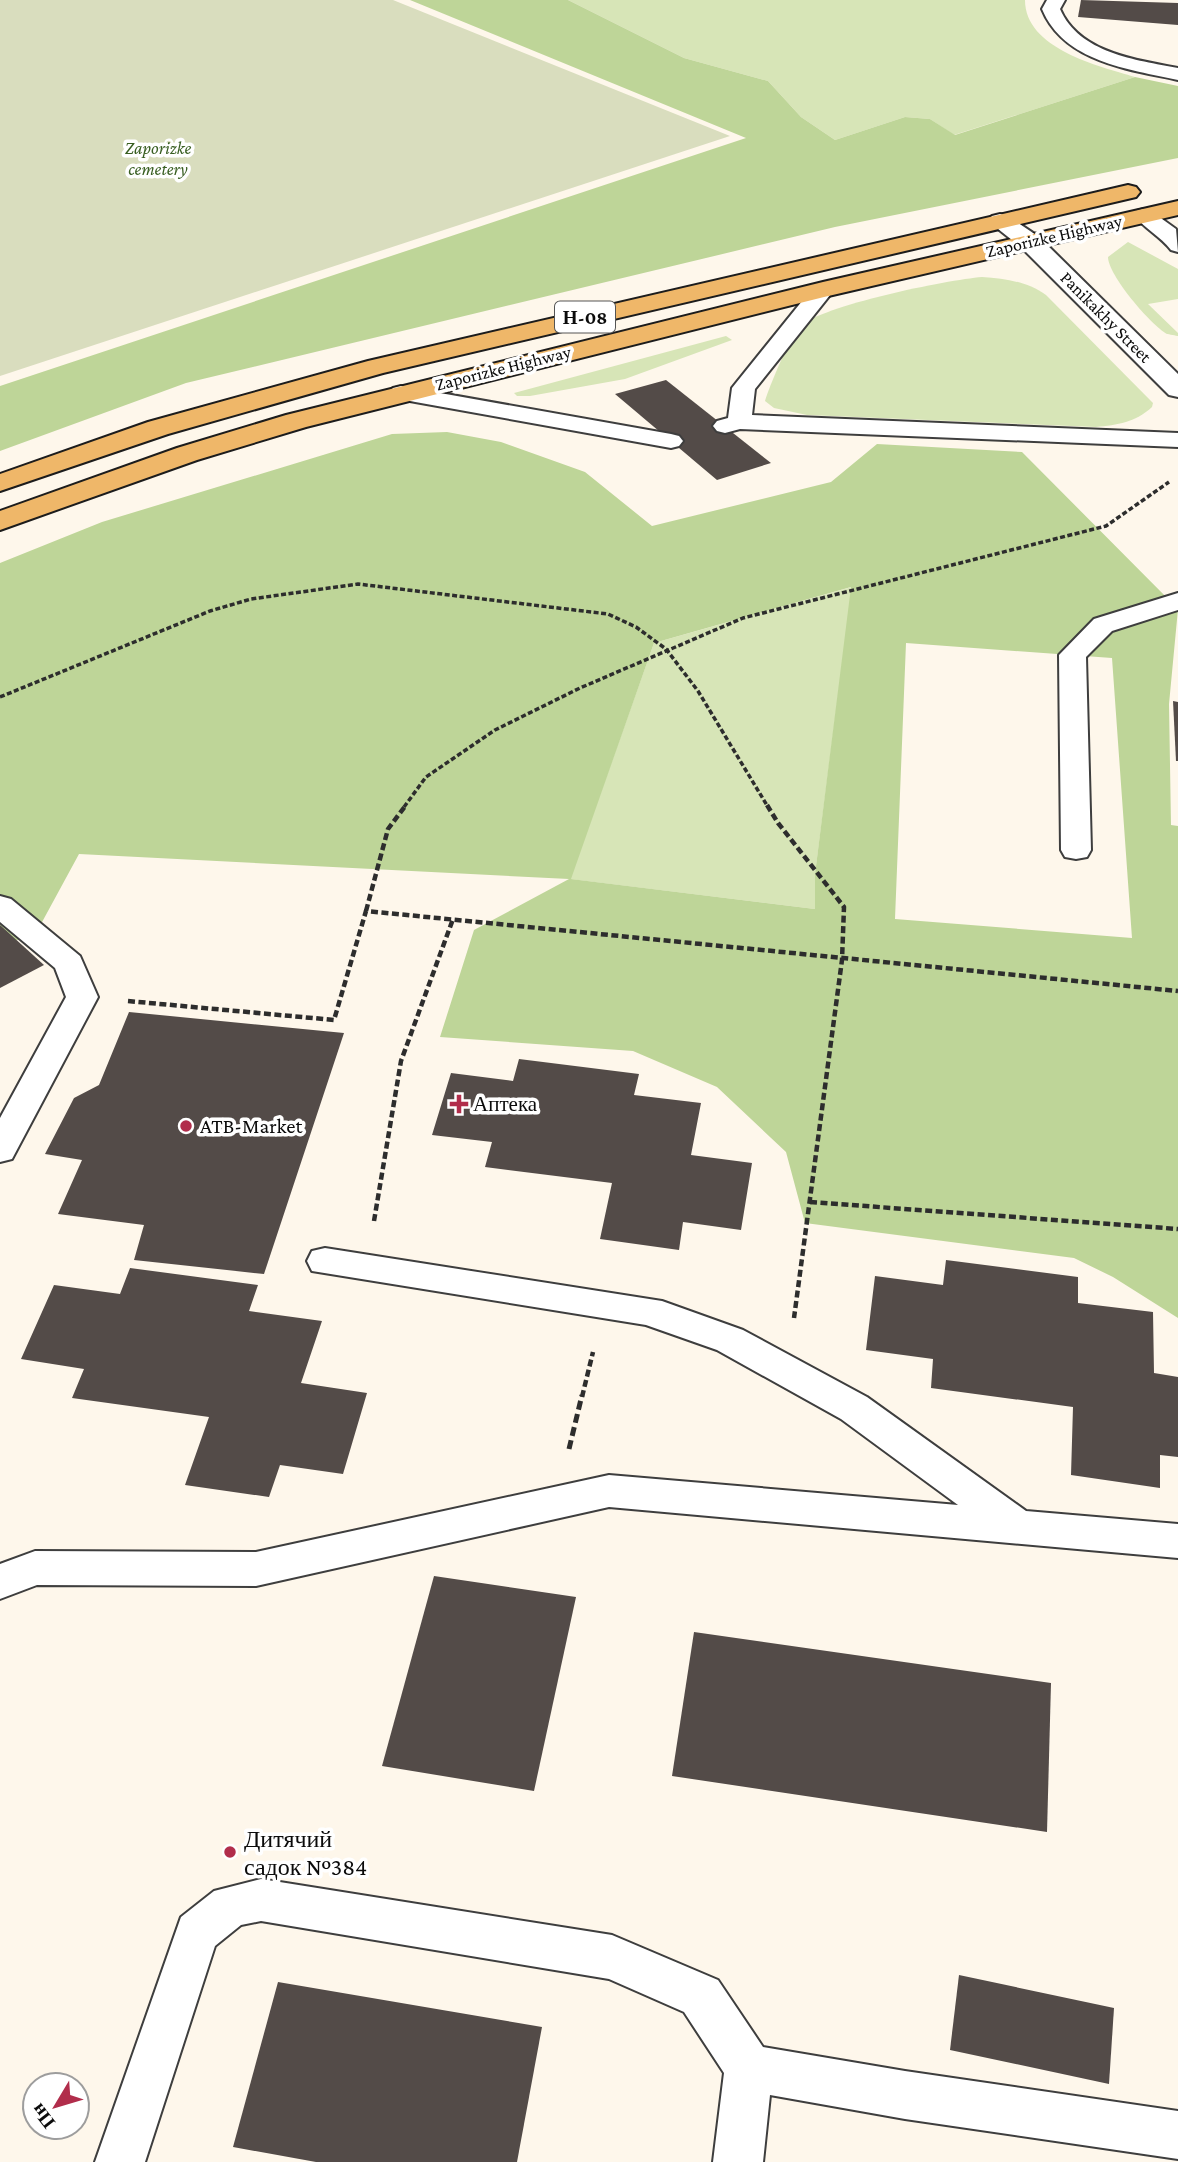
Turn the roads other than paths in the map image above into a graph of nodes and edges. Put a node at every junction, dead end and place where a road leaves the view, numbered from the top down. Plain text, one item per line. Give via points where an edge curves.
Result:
1 (1056, 0) edge
2 (1178, 74) edge
3 (1153, 187) dead end
4 (1178, 208) edge
5 (1144, 215) junction
6 (1000, 220) junction
7 (1030, 242) junction
8 (1178, 246) edge
9 (823, 290) junction
10 (1178, 389) edge
11 (401, 393) junction
12 (1178, 440) edge
13 (671, 441) dead end
14 (0, 483) edge
15 (0, 521) edge
16 (1178, 601) edge
17 (1076, 850) dead end
18 (0, 906) edge
19 (0, 1150) edge
20 (324, 1261) dead end
21 (1018, 1527) junction
22 (1178, 1541) edge
23 (0, 1582) edge
24 (750, 2068) junction
25 (1178, 2135) edge
26 (120, 2162) edge
27 (738, 2162) edge

1 - 2 lane via 1051,9 1060,29 1088,48
3 - 6 main road, Zaporizke Highway / Н-08
4 - 5 main road, Zaporizke Highway / Н-08
5 - 7 main road, Zaporizke Highway / Н-08
5 - 8 lane via 1169,233
6 - 7 street, Panikakhy Street
6 - 14 main road, Zaporizke Highway / Н-08 via 350,374 158,428
7 - 9 main road, Zaporizke Highway / Н-08
7 - 10 street, Panikakhy Street
9 - 11 main road, Zaporizke Highway / Н-08
9 - 12 lane via 744,388 732,424
11 - 13 lane
11 - 15 main road, Zaporizke Highway / Н-08 via 187,454
16 - 17 lane via 1103,625 1072,655
18 - 19 lane via 69,963 82,997
20 - 21 lane via 649,1311 730,1340 853,1408
21 - 22 lane
21 - 23 lane via 609,1491 256,1569 35,1569
24 - 25 lane
24 - 26 lane via 701,1996 612,1956 261,1900 230,1906 197,1932
24 - 27 lane

